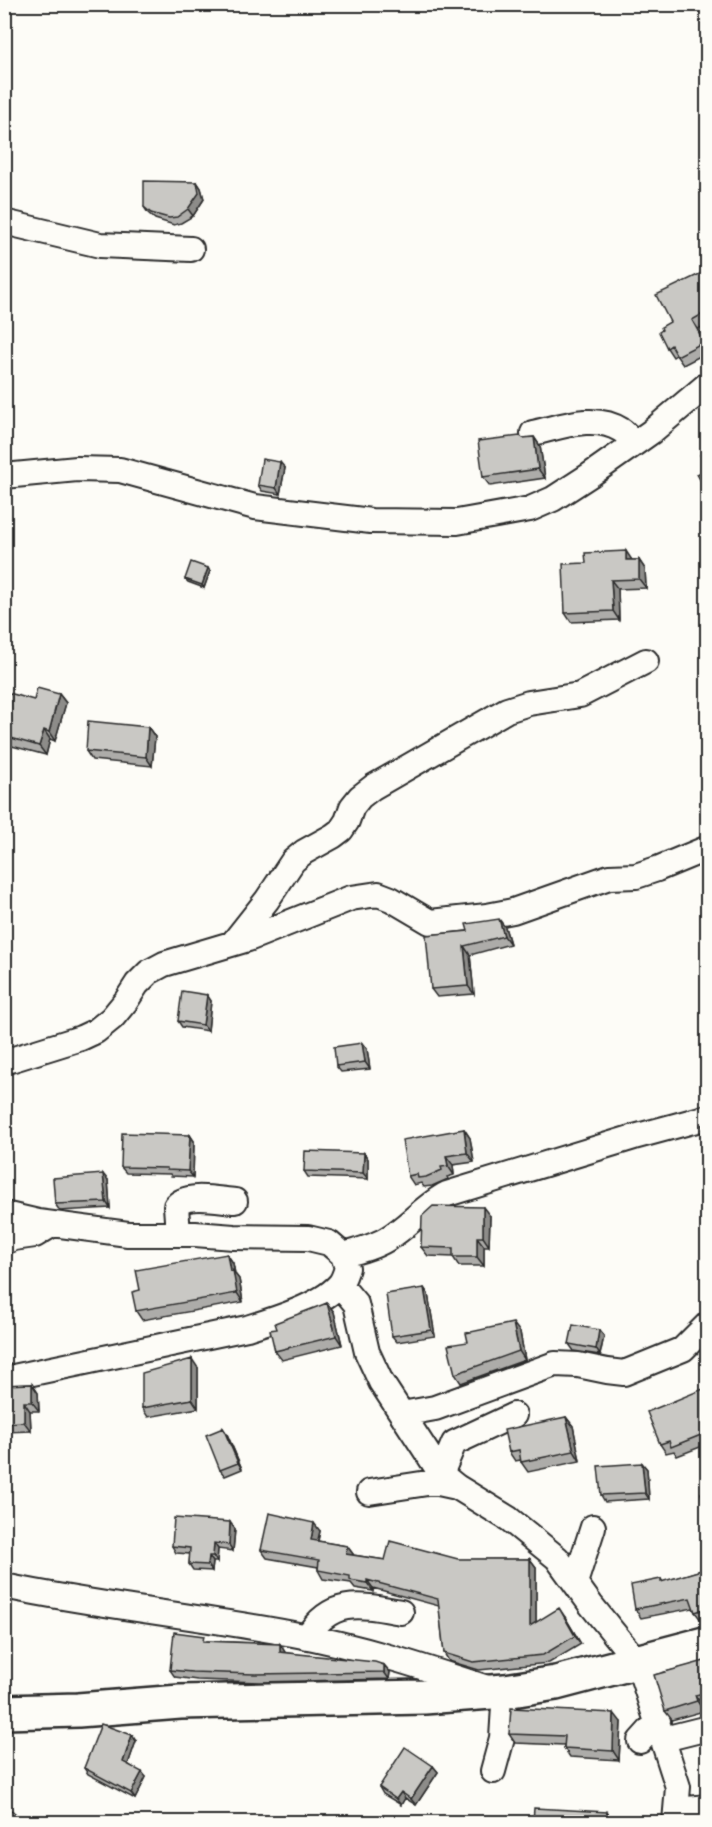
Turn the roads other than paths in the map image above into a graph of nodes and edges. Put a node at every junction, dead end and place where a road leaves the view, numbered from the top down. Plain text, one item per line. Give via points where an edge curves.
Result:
1 (4, 222) edge
2 (191, 249) dead end
3 (708, 384) edge
4 (533, 433) dead end
5 (634, 443) junction
6 (4, 476) edge
7 (646, 661) dead end
8 (708, 848) edge
9 (233, 943) junction
10 (4, 1062) edge
11 (708, 1117) edge
12 (235, 1201) dead end
13 (4, 1214) edge
14 (53, 1224) junction
15 (178, 1234) junction
16 (4, 1242) edge
17 (343, 1255) junction
18 (340, 1285) junction
19 (708, 1324) edge
20 (4, 1379) edge
21 (402, 1414) junction
22 (514, 1415) dead end
23 (449, 1481) junction
24 (369, 1492) dead end
25 (593, 1527) dead end
26 (575, 1583) junction
27 (4, 1586) edge
28 (401, 1612) dead end
29 (307, 1637) junction
30 (708, 1643) edge
31 (638, 1663) junction
32 (501, 1691) junction
33 (4, 1713) edge
34 (708, 1728) edge
35 (661, 1730) junction
36 (640, 1741) dead end
37 (493, 1771) dead end
38 (708, 1807) edge
39 (676, 1816) edge

1 - 2 street via 100,245
3 - 5 street
4 - 5 street via 581,423 604,423 621,430
5 - 6 street via 553,499 530,509 457,522 371,520 265,509 120,470 77,469
7 - 9 street via 580,694 507,710 373,788 352,807 341,830 293,861
8 - 9 street via 636,876 609,877 487,916 430,922 391,899 365,895
9 - 10 street via 149,972 112,1018 96,1031
11 - 17 street via 447,1194 387,1239
12 - 15 street via 180,1201 176,1206
13 - 14 street
14 - 15 street via 128,1234
14 - 16 street via 35,1235
15 - 17 street via 308,1238 329,1243
17 - 18 street via 347,1268
18 - 20 street via 282,1317 247,1328
18 - 21 street via 356,1304 367,1352
19 - 21 street via 683,1349 624,1373 555,1364 435,1408
21 - 23 street
22 - 23 street via 454,1443
23 - 24 street
23 - 26 street via 509,1519 556,1558
25 - 26 street
26 - 31 street
27 - 29 street
28 - 29 street via 348,1606 319,1622
29 - 32 street via 387,1656
30 - 31 main road
31 - 32 main road via 556,1683
31 - 35 street
32 - 33 main road via 424,1697 180,1702
32 - 37 street via 502,1738
34 - 35 street
35 - 36 street
35 - 39 street via 678,1787
38 - 39 street

